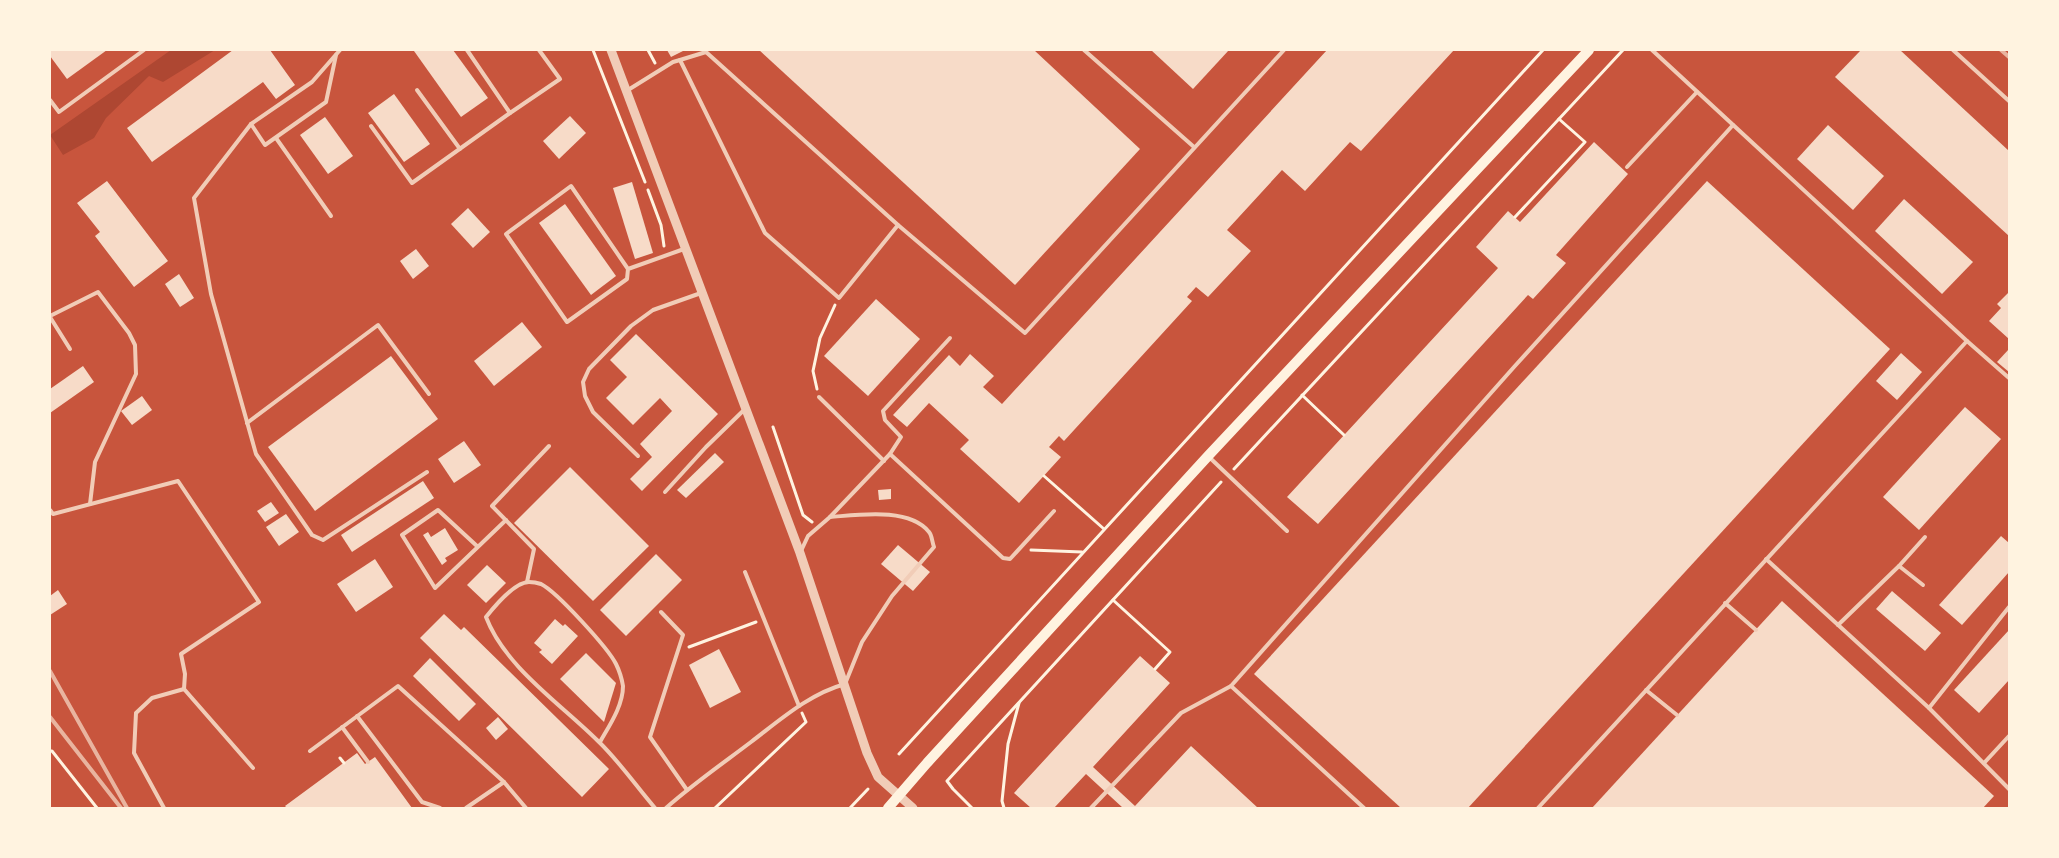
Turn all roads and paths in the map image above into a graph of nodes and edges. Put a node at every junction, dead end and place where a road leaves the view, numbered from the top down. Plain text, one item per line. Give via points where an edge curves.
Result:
1 (144, 50) edge
2 (340, 50) edge
3 (467, 50) edge
4 (540, 50) edge
5 (593, 50) edge
6 (611, 50) edge
7 (1084, 50) edge
8 (1284, 50) edge
9 (1544, 50) edge
10 (1589, 50) edge
11 (1623, 50) edge
12 (1953, 50) edge
13 (1654, 51) edge
14 (336, 55) junction
15 (680, 60) junction
16 (417, 90) dead end
17 (626, 92) junction
18 (1697, 92) junction
19 (50, 100) edge
20 (2009, 101) edge
21 (510, 113) junction
22 (1559, 119) junction
23 (251, 124) junction
24 (1733, 124) junction
25 (371, 126) dead end
26 (276, 138) junction
27 (1194, 147) junction
28 (460, 149) junction
29 (1627, 167) dead end
30 (331, 216) dead end
31 (1515, 217) dead end
32 (898, 225) junction
33 (686, 248) junction
34 (666, 256) junction
35 (628, 269) junction
36 (704, 293) junction
37 (839, 298) junction
38 (50, 317) edge
39 (950, 338) dead end
40 (1967, 341) junction
41 (70, 349) dead end
42 (2009, 378) edge
43 (429, 394) dead end
44 (1302, 395) junction
45 (819, 397) joint
46 (746, 408) junction
47 (247, 422) junction
48 (773, 427) dead end
49 (1344, 435) dead end
50 (549, 446) dead end
51 (890, 454) junction
52 (638, 456) dead end
53 (1208, 456) junction
54 (884, 461) junction
55 (427, 472) dead end
56 (1228, 475) junction
57 (1044, 476) dead end
58 (665, 492) dead end
59 (90, 504) junction
60 (50, 510) edge
61 (1054, 512) dead end
62 (830, 516) junction
63 (506, 520) junction
64 (819, 527) junction
65 (1104, 529) junction
66 (1288, 531) dead end
67 (1926, 538) dead end
68 (478, 547) junction
69 (1019, 549) junction
70 (1083, 552) junction
71 (800, 553) junction
72 (1766, 559) junction
73 (1899, 566) junction
74 (745, 572) dead end
75 (527, 582) junction
76 (1923, 584) dead end
77 (1113, 600) junction
78 (1725, 603) junction
79 (2009, 606) edge
80 (661, 612) dead end
81 (764, 620) junction
82 (1838, 625) junction
83 (1756, 630) dead end
84 (678, 651) junction
85 (1155, 669) dead end
86 (844, 684) junction
87 (1231, 686) junction
88 (184, 689) junction
89 (1646, 690) junction
90 (1019, 702) junction
91 (799, 706) junction
92 (1929, 708) junction
93 (357, 716) junction
94 (1677, 716) dead end
95 (342, 727) junction
96 (2009, 736) edge
97 (600, 742) junction
98 (50, 751) edge
99 (310, 751) dead end
100 (899, 754) dead end
101 (340, 758) dead end
102 (368, 762) dead end
103 (344, 763) dead end
104 (1984, 763) junction
105 (253, 768) dead end
106 (504, 782) junction
107 (868, 789) dead end
108 (2009, 789) edge
109 (687, 790) junction
110 (899, 796) junction
111 (97, 808) edge
112 (164, 808) edge
113 (440, 808) edge
114 (466, 808) edge
115 (526, 808) edge
116 (655, 808) edge
117 (666, 808) edge
118 (715, 808) edge
119 (850, 808) edge
120 (888, 808) edge
121 (913, 808) edge
122 (972, 808) edge
123 (1004, 808) edge
124 (1091, 808) edge
125 (1364, 808) edge
126 (1538, 808) edge

1 - 19 lane via 59,112
2 - 14 lane
3 - 21 lane
4 - 21 lane via 560,79
5 - 34 path via 661,225
6 - 17 street
7 - 27 lane
8 - 27 lane
9 - 65 path
10 - 53 main road
11 - 22 path
12 - 20 lane
13 - 18 lane
14 - 23 lane via 312,82
14 - 26 lane via 326,102
15 - 17 lane
15 - 32 lane via 706,52
15 - 37 lane via 765,233
16 - 28 lane
17 - 33 street
18 - 24 lane
18 - 29 lane
21 - 28 lane
22 - 31 path via 1585,142
22 - 44 path
23 - 26 lane via 266,145
23 - 47 lane via 194,198 211,294
24 - 40 lane
24 - 87 lane
25 - 28 lane via 412,183
26 - 30 lane
27 - 32 lane via 1025,333
32 - 37 lane
33 - 34 lane
33 - 36 street
34 - 35 lane
35 - 35 lane via 571,186 506,234 567,322 627,279
36 - 46 street
36 - 52 lane via 653,310 631,326 589,369 583,382 585,396 593,412
37 - 45 path via 820,338 813,371
38 - 41 lane
38 - 59 lane via 98,292 135,345 136,374 95,462
39 - 51 lane via 883,411 885,420 901,437
40 - 42 lane
40 - 72 lane
43 - 47 lane via 378,326
44 - 49 path
44 - 56 path
45 - 54 lane
46 - 58 lane
46 - 71 street
47 - 55 lane via 256,454 312,535 323,540
48 - 64 path via 803,515
50 - 63 lane via 492,506
51 - 54 lane
51 - 69 lane via 1003,558 1010,559
53 - 56 lane
53 - 110 main road
54 - 62 lane
56 - 66 lane
56 - 77 path
57 - 65 path
59 - 60 lane via 53,514
59 - 88 lane via 178,481 259,602 180,654 185,674
61 - 69 lane
62 - 64 lane
62 - 86 lane via 891,515 916,520 930,533 934,547 892,596 862,642
63 - 68 lane
63 - 75 lane via 534,549
64 - 71 lane via 808,536
65 - 70 path
67 - 73 lane
68 - 68 lane via 435,588 402,535 438,510
69 - 70 path
70 - 100 path
71 - 86 street
72 - 78 lane
72 - 82 lane
73 - 76 lane
73 - 82 lane
74 - 81 lane
75 - 97 lane via 540,584 563,602 616,664 623,686 619,706
75 - 97 lane via 512,590 486,618 492,634 519,667
77 - 85 path via 1170,652
77 - 90 path
78 - 83 lane
78 - 89 lane
79 - 92 lane
80 - 84 lane via 683,635
81 - 84 path
81 - 91 lane
82 - 92 lane
84 - 109 lane via 650,736
86 - 91 lane
86 - 110 street via 878,777
87 - 124 lane via 1181,713
87 - 125 lane
88 - 105 lane
88 - 112 lane via 152,698 136,713 134,753
89 - 94 lane
89 - 126 lane
90 - 122 path via 947,780
90 - 123 path via 1008,744
91 - 109 lane
91 - 118 path via 806,722
92 - 104 lane
93 - 95 lane
93 - 106 lane via 398,686
93 - 113 lane via 422,802
95 - 99 lane
95 - 102 lane
96 - 104 lane
97 - 116 lane
98 - 111 path
101 - 103 path
104 - 108 lane
106 - 114 lane
106 - 115 lane
107 - 119 path
109 - 117 lane
110 - 120 main road
110 - 121 street

